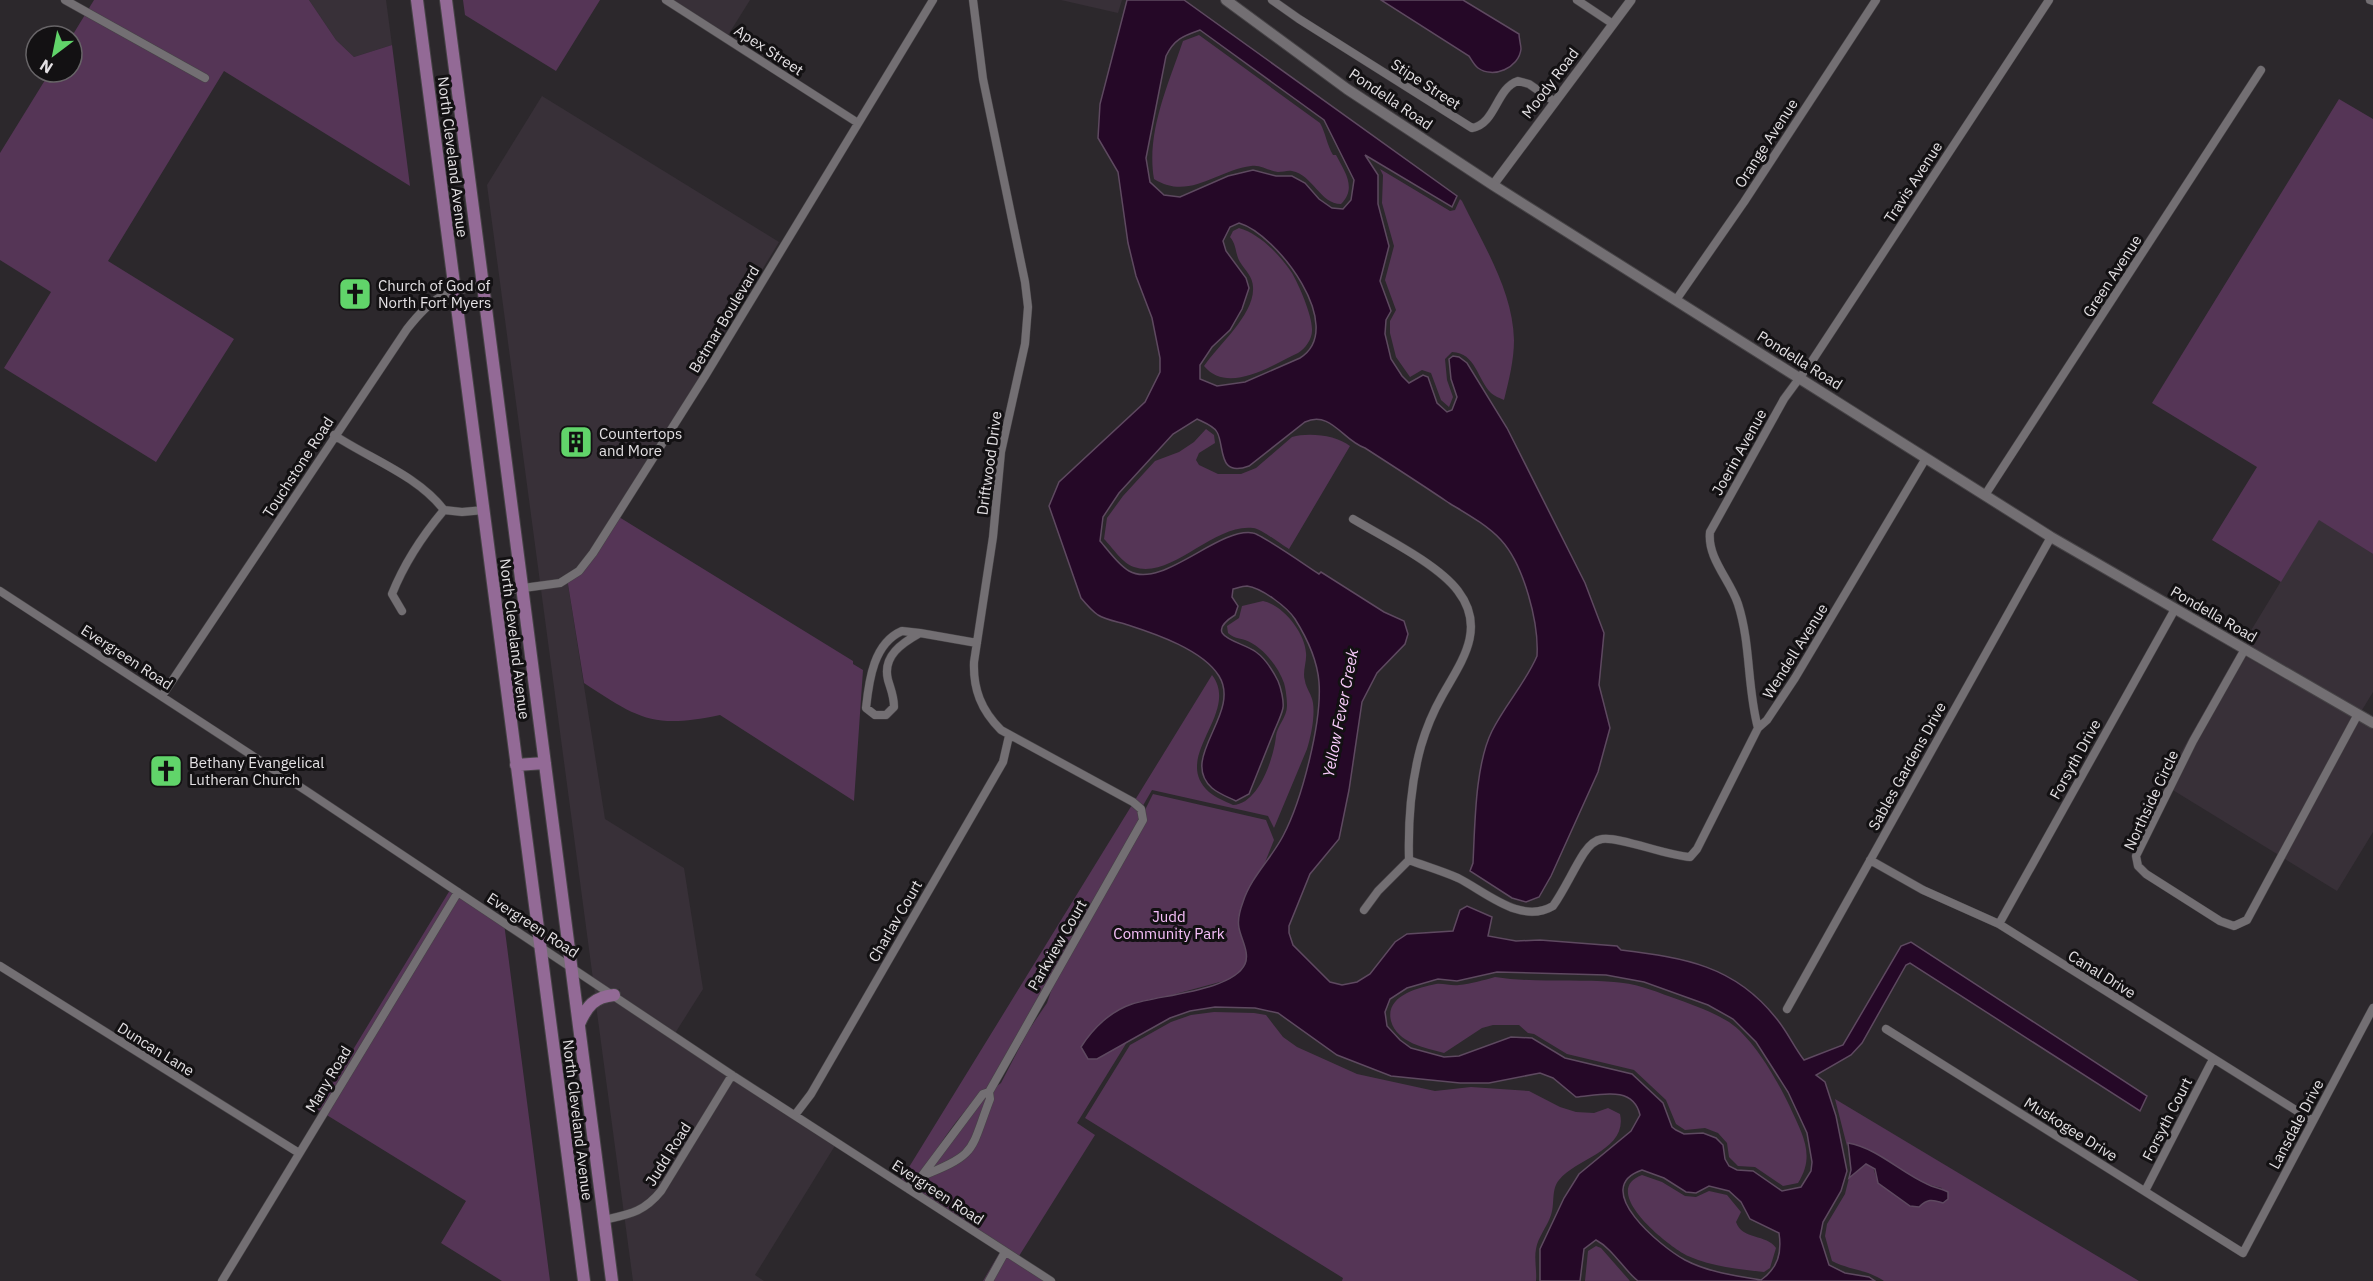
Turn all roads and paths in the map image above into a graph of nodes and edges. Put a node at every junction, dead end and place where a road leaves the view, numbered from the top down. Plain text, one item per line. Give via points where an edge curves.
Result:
1 (65, 0) edge
2 (417, 0) edge
3 (446, 0) edge
4 (666, 0) edge
5 (933, 0) edge
6 (973, 0) edge
7 (1226, 0) edge
8 (1272, 0) edge
9 (1577, 0) edge
10 (1631, 0) edge
11 (1876, 0) edge
12 (2049, 0) edge
13 (1613, 24) junction
14 (2261, 70) dead end
15 (205, 78) dead end
16 (1554, 102) junction
17 (858, 123) junction
18 (1493, 185) junction
19 (483, 285) junction
20 (455, 291) junction
21 (1676, 300) junction
22 (1800, 378) junction
23 (334, 435) junction
24 (1926, 458) junction
25 (1985, 495) junction
26 (444, 510) junction
27 (484, 510) junction
28 (1353, 519) dead end
29 (2052, 537) junction
30 (522, 588) junction
31 (0, 591) edge
32 (494, 592) junction
33 (2175, 609) junction
34 (402, 611) dead end
35 (920, 633) junction
36 (977, 643) junction
37 (2245, 649) junction
38 (874, 670) junction
39 (887, 672) junction
40 (162, 696) junction
41 (2358, 714) junction
42 (2373, 723) edge
43 (1758, 728) junction
44 (1009, 736) junction
45 (545, 763) junction
46 (516, 765) junction
47 (1141, 809) joint
48 (1409, 860) junction
49 (1870, 860) junction
50 (458, 892) junction
51 (1364, 910) dead end
52 (1999, 924) junction
53 (540, 945) junction
54 (0, 966) edge
55 (571, 966) junction
56 (614, 995) junction
57 (2373, 1008) edge
58 (1787, 1009) dead end
59 (579, 1025) junction
60 (1886, 1029) dead end
61 (2213, 1059) junction
62 (732, 1075) junction
63 (989, 1092) junction
64 (795, 1115) junction
65 (2313, 1121) junction
66 (299, 1154) junction
67 (921, 1177) junction
68 (907, 1188) junction
69 (2145, 1191) junction
70 (604, 1220) junction
71 (1005, 1252) junction
72 (2243, 1253) joint
73 (222, 1281) edge
74 (584, 1281) edge
75 (612, 1281) edge
76 (989, 1281) edge
77 (1051, 1281) edge

1 - 15 street
2 - 20 main road, North Cleveland Avenue
3 - 19 main road, North Cleveland Avenue
4 - 17 street, Apex Street
5 - 17 street, Betmar Boulevard
6 - 36 street, Driftwood Drive via 983,79 1028,307 1025,344 1001,452
7 - 18 main road, Pondella Road via 1347,89
8 - 16 street, Stipe Street via 1472,128 1482,125 1508,87 1518,81
9 - 13 street
10 - 13 street, Moody Road
11 - 21 street, Orange Avenue
12 - 22 street, Travis Avenue
13 - 16 street, Moody Road
14 - 25 street, Green Avenue
16 - 18 street, Moody Road
17 - 30 street, Betmar Boulevard via 593,553 570,578 549,586
18 - 21 main road, Pondella Road
19 - 20 street, Touchstone Road
19 - 30 main road, North Cleveland Avenue
20 - 23 street, Touchstone Road via 425,307
20 - 27 main road, North Cleveland Avenue
21 - 22 main road, Pondella Road
22 - 24 main road, Pondella Road
22 - 43 street, Joerin Avenue via 1784,399 1710,532 1712,555 1734,594 1741,616 1752,709
23 - 26 street via 393,469
23 - 40 street, Touchstone Road
24 - 25 main road, Pondella Road
24 - 43 street, Wendell Avenue via 1795,678
25 - 29 main road, Pondella Road
26 - 27 street
26 - 34 street via 394,589 392,594
27 - 32 main road, North Cleveland Avenue
28 - 48 street via 1444,577 1460,593 1471,627 1467,651 1431,718 1421,746
29 - 33 main road, Pondella Road
29 - 49 street, Sables Gardens Drive
30 - 32 street, Betmar Boulevard
30 - 45 main road, North Cleveland Avenue
31 - 40 street, Evergreen Road
32 - 46 main road, North Cleveland Avenue
33 - 37 main road, Pondella Road
33 - 52 street, Forsyth Drive
35 - 36 street
35 - 38 street via 902,631 884,642
35 - 39 street via 900,644 892,654
36 - 44 street, Driftwood Drive via 977,692 986,714
37 - 41 main road, Pondella Road
37 - 41 street, Northside Circle via 2193,741 2136,856 2138,866 2146,874 2220,921 2234,926 2247,920
38 - 39 street
38 - 39 street via 866,708 875,715 886,715 894,707
40 - 50 street, Evergreen Road
41 - 42 main road, Pondella Road
43 - 48 street, Wendell Avenue via 1690,858 1602,839 1584,852 1553,906 1537,912 1511,907 1460,879
44 - 47 street, Driftwood Drive via 1121,794
44 - 64 street, Charlav Court via 1003,762 811,1094
45 - 46 main road
45 - 55 main road, North Cleveland Avenue
46 - 53 main road, North Cleveland Avenue
47 - 63 street, Parkview Court via 1143,820 1138,830
48 - 51 street
49 - 52 street, Canal Drive via 1923,890
49 - 58 street, Sables Gardens Drive
50 - 53 street, Evergreen Road
50 - 66 street, Many Road
52 - 61 street, Canal Drive
53 - 55 street, Evergreen Road
53 - 74 main road, North Cleveland Avenue
54 - 66 street, Duncan Lane
55 - 56 street, Evergreen Road
55 - 59 main road, North Cleveland Avenue
56 - 59 main road via 592,1001
56 - 62 street, Evergreen Road
57 - 65 street, Lansdale Drive
59 - 70 main road, North Cleveland Avenue
60 - 69 street, Muskogee Drive
61 - 65 street, Canal Drive
61 - 69 street, Forsyth Court
62 - 64 street, Evergreen Road
62 - 70 street, Judd Road via 652,1202 642,1209
63 - 67 street, Parkview Court via 983,1094
63 - 67 street, Parkview Court via 974,1144 960,1159
64 - 68 street, Evergreen Road
65 - 72 street, Lansdale Drive
66 - 73 street, Many Road
67 - 68 street, Parkview Court
68 - 71 street, Evergreen Road
69 - 72 street, Muskogee Drive
70 - 75 main road, North Cleveland Avenue
71 - 76 street
71 - 77 street, Evergreen Road

